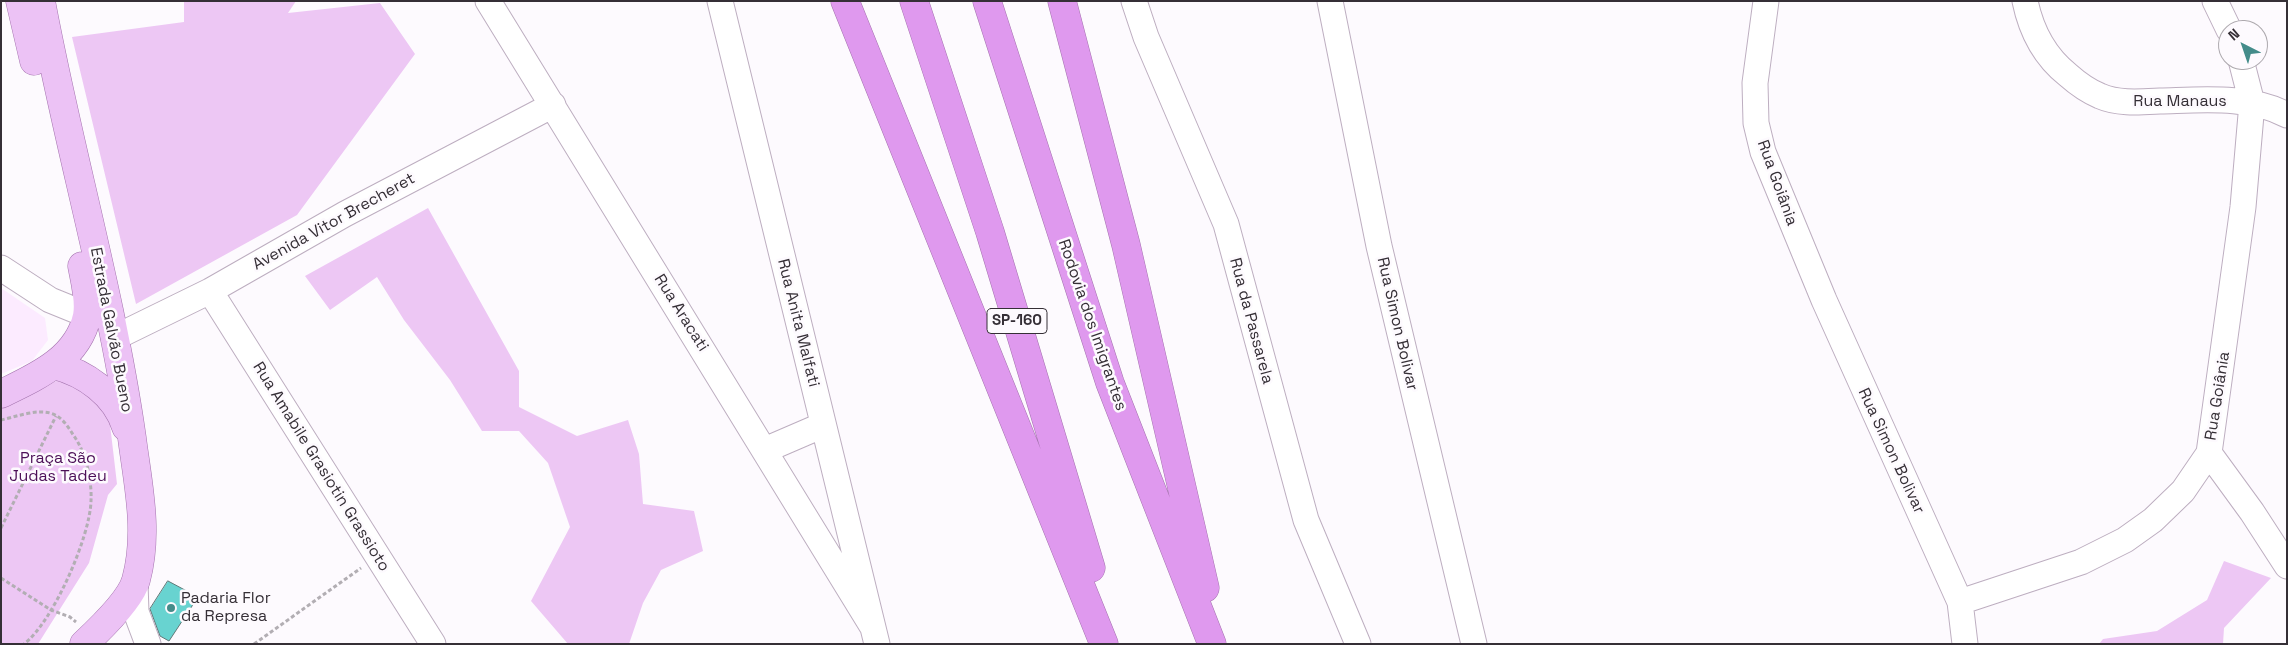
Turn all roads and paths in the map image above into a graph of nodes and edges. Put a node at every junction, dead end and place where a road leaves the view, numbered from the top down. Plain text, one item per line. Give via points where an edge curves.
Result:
1 (20, 1) edge
2 (40, 1) edge
3 (488, 1) edge
4 (720, 1) edge
5 (845, 1) edge
6 (914, 1) edge
7 (987, 1) edge
8 (1062, 1) edge
9 (1134, 1) edge
10 (1330, 1) edge
11 (1766, 1) edge
12 (2025, 1) edge
13 (2215, 1) edge
14 (2224, 20) edge
15 (2244, 70) edge
16 (2252, 103) junction
17 (552, 105) junction
18 (2287, 115) edge
19 (1, 268) edge
20 (210, 290) junction
21 (1824, 300) joint
22 (87, 315) junction
23 (114, 338) junction
24 (54, 365) junction
25 (1, 394) edge
26 (56, 416) junction
27 (1, 420) edge
28 (823, 425) junction
29 (765, 450) junction
30 (2209, 453) junction
31 (134, 455) junction
32 (1, 528) edge
33 (378, 556) junction
34 (2287, 566) edge
35 (1, 578) edge
36 (135, 583) junction
37 (1960, 602) junction
38 (51, 610) junction
39 (874, 635) edge
40 (88, 640) edge
41 (24, 644) edge
42 (148, 644) edge
43 (254, 644) edge
44 (433, 644) edge
45 (1104, 644) edge
46 (1113, 644) edge
47 (1212, 644) edge
48 (1218, 644) edge
49 (1358, 644) edge
50 (1474, 644) edge
51 (1965, 644) edge

1 - 22 main road, Estrada Galvão Bueno via 86,288
2 - 23 main road, Estrada Galvão Bueno
3 - 17 street, Rua Aracati
4 - 28 street, Rua Anita Malfati
5 - 45 highway
6 - 46 highway, SP-160 via 990,232
7 - 47 highway, Rodovia dos Imigrantes via 1110,383
8 - 48 highway via 1126,245
9 - 49 street, Rua da Passarela via 1146,37 1226,224 1306,520
10 - 50 street, Rua Simon Bolivar via 1380,246
11 - 21 street, Rua Goiânia via 1755,83 1756,123 1769,170
12 - 16 street, Rua Manaus via 2029,20 2057,66 2101,96 2130,102 2195,100
13 - 14 street
15 - 16 street, Rua Manaus
16 - 18 street via 2272,107
16 - 30 street, Rua Goiânia via 2241,226
17 - 20 street, Avenida Vitor Brecheret via 345,214
17 - 29 street, Rua Aracati
19 - 22 street via 50,300
20 - 23 street, Avenida Vitor Brecheret
20 - 33 street, Rua Amabile Grasiotin Grassioto
21 - 37 street, Rua Simon Bolivar
22 - 24 main road, Estrada Galvão Bueno via 81,332
23 - 31 main road, Estrada Galvão Bueno
24 - 25 main road, Estrada Galvão Bueno
24 - 31 main road via 74,370 109,398 124,422
26 - 27 path via 34,413
26 - 32 path
26 - 38 path via 63,420 82,448 91,501 76,561
28 - 29 street
28 - 39 street, Rua Anita Malfati
29 - 39 street, Rua Aracati
30 - 34 street
30 - 37 street, Rua Goiânia via 2183,491 2153,520 2125,540 2080,562
31 - 36 main road, Estrada Galvão Bueno via 143,523 142,554
33 - 43 path
33 - 44 street, Rua Amabile Grasiotin Grassioto
35 - 38 path
36 - 40 main road, Estrada Galvão Bueno via 109,620
36 - 42 street via 136,612
37 - 51 street, Rua Simon Bolivar
38 - 40 path via 70,617
38 - 41 path

